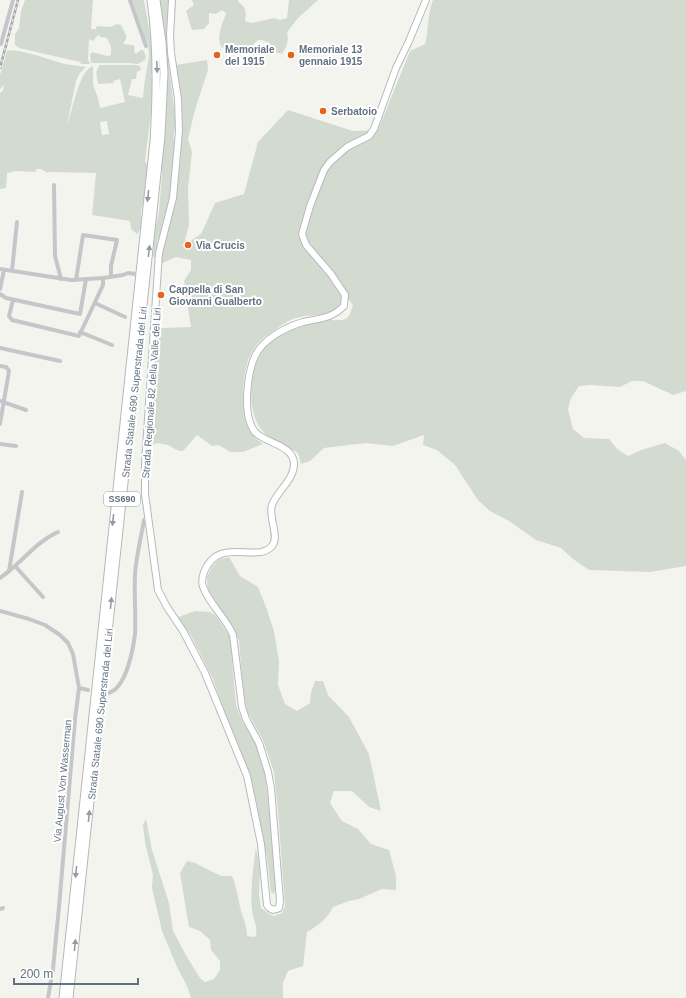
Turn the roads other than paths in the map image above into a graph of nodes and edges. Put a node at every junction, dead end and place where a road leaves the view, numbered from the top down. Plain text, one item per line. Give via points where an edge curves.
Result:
1 (13, 0) edge
2 (130, 0) edge
3 (151, 0) edge
4 (156, 0) edge
5 (172, 0) edge
6 (426, 0) edge
7 (0, 44) edge
8 (146, 46) dead end
9 (54, 185) dead end
10 (17, 222) dead end
11 (2, 270) edge
12 (12, 271) junction
13 (136, 274) dead end
14 (111, 277) junction
15 (104, 278) junction
16 (62, 279) junction
17 (86, 279) junction
18 (76, 280) junction
19 (0, 289) edge
20 (0, 294) edge
21 (13, 300) junction
22 (95, 303) junction
23 (125, 317) dead end
24 (80, 332) junction
25 (112, 345) dead end
26 (0, 348) edge
27 (60, 361) dead end
28 (0, 366) edge
29 (2, 402) edge
30 (26, 410) dead end
31 (0, 424) edge
32 (0, 444) edge
33 (16, 446) dead end
34 (22, 492) dead end
35 (148, 517) junction
36 (58, 532) dead end
37 (15, 566) junction
38 (9, 572) junction
39 (0, 578) edge
40 (43, 596) dead end
41 (0, 611) edge
42 (79, 688) junction
43 (88, 690) dead end
44 (108, 693) dead end
45 (48, 998) edge
46 (63, 998) edge
47 (70, 998) edge

1 - 7 street
2 - 8 street
3 -> 46 highway, Strada Statale 690 Superstrada del Liri / SS690 via 157,75 154,141
47 -> 4 highway, Strada Statale 690 Superstrada del Liri / SS690 via 161,136 164,73
5 - 35 main road, Strada Regionale 82 della Valle del Liri via 170,35 179,131 173,198 159,258 145,463
6 - 35 main road, Strada Regionale 82 della Valle del Liri via 396,68 374,129 369,136 347,146 324,170 303,231 306,245 345,295 344,306 332,316 301,323 271,338 259,350 251,366 247,405 252,427 263,438 286,449 294,463 290,476 271,507 275,537 273,545 260,552 222,553 210,560 203,575 202,585 205,592 233,635 242,708 259,742 268,772 280,901 276,910 267,905 261,844 247,776 205,673 158,590
9 - 16 street via 55,256
10 - 12 street
11 - 12 street
11 - 19 street
12 - 16 street
13 - 14 street
14 - 15 street
14 - 18 street via 117,240 83,235
15 - 17 street
15 - 22 street
16 - 18 street
17 - 18 street
17 - 21 street via 80,314
20 - 21 street
21 - 24 street via 9,316 12,320 78,336
22 - 23 street
22 - 24 street
24 - 25 street
26 - 27 street
28 - 29 street via 9,370
29 - 30 street
29 - 31 street
32 - 33 street
34 - 38 street
35 - 44 street via 144,520 136,561 133,644 122,681 117,688
36 - 37 street via 44,540
37 - 38 street
37 - 40 street
38 - 39 street
41 - 42 street, Via August Von Wasserman via 40,623 62,636 72,650
42 - 43 street
42 - 45 street, Via August Von Wasserman via 54,964

